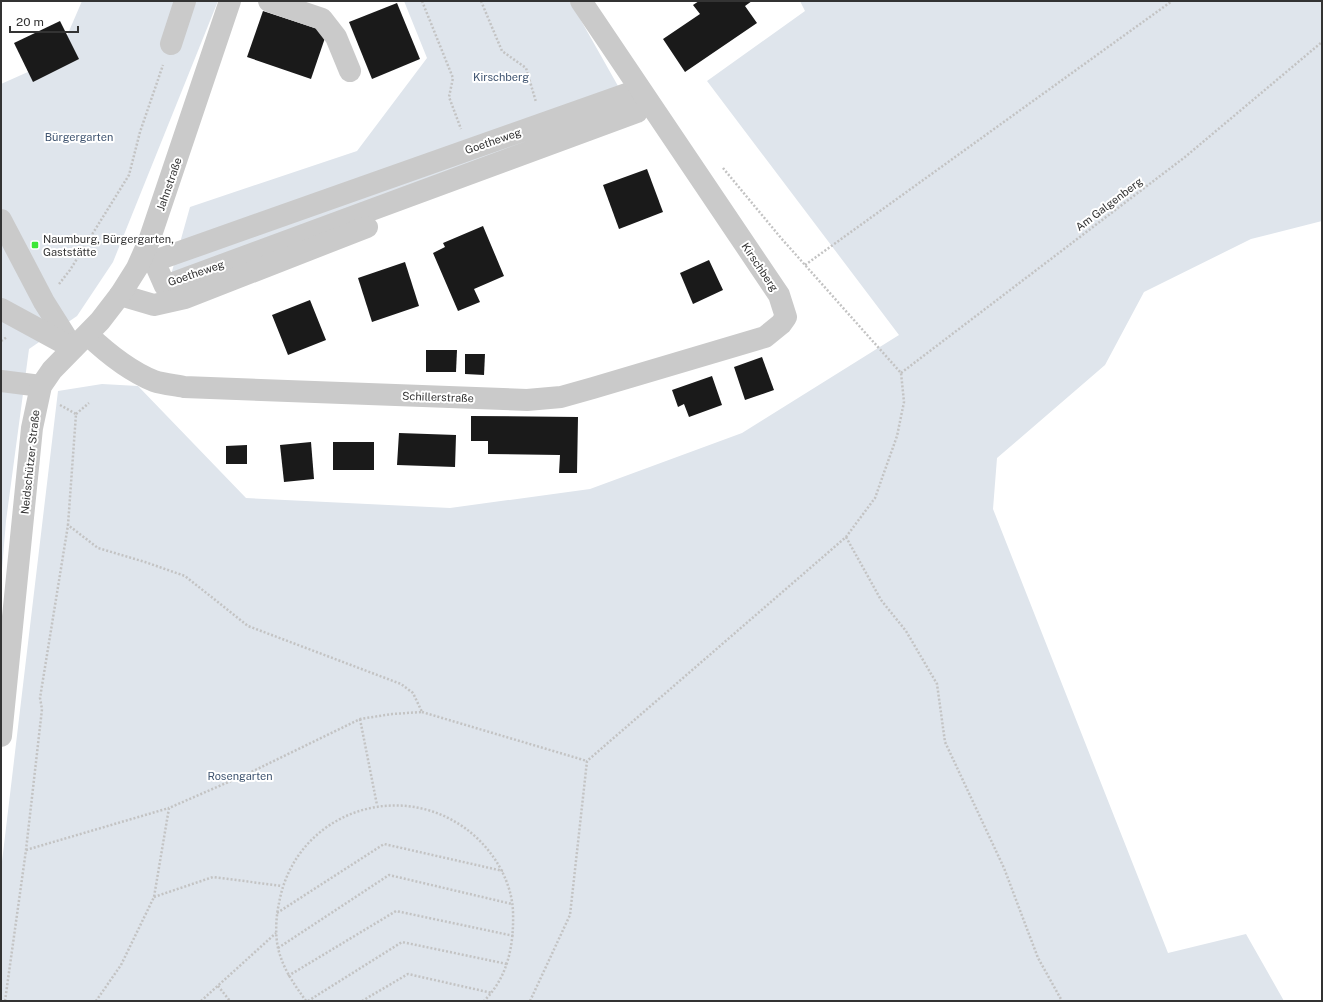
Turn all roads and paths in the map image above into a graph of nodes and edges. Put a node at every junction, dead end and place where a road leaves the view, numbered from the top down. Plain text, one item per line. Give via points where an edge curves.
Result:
1 (185, 1) edge
2 (230, 1) edge
3 (269, 1) edge
4 (422, 1) edge
5 (481, 1) edge
6 (581, 1) edge
7 (1172, 1) edge
8 (1322, 42) edge
9 (171, 44) joint
10 (350, 71) dead end
11 (634, 103) joint
12 (537, 105) dead end
13 (655, 112) junction
14 (461, 131) dead end
15 (694, 168) junction
16 (1, 220) edge
17 (805, 265) junction
18 (58, 284) dead end
19 (120, 295) junction
20 (1, 309) edge
21 (786, 317) joint
22 (80, 342) junction
23 (901, 373) junction
24 (1, 381) edge
25 (41, 386) junction
26 (59, 404) dead end
27 (89, 404) dead end
28 (76, 414) junction
29 (68, 525) junction
30 (846, 537) junction
31 (422, 712) junction
32 (360, 719) junction
33 (1, 736) edge
34 (586, 761) junction
35 (376, 806) junction
36 (169, 808) junction
37 (26, 850) junction
38 (502, 871) junction
39 (282, 886) junction
40 (154, 897) junction
41 (513, 904) junction
42 (277, 914) junction
43 (276, 933) junction
44 (514, 936) junction
45 (278, 948) junction
46 (507, 964) junction
47 (288, 976) junction
48 (218, 986) junction
49 (492, 993) junction
50 (5, 1001) edge
51 (96, 1001) edge
52 (201, 1001) edge
53 (230, 1001) edge
54 (307, 1001) edge
55 (362, 1001) edge
56 (484, 1001) edge
57 (530, 1001) edge
58 (1062, 1001) edge

1 - 9 street
2 - 19 street, Jahnstraße via 149,241 137,268
3 - 10 street via 322,18 336,37
4 - 14 path via 453,78 449,97
5 - 12 path via 502,51 526,68
6 - 13 street, Kirschberg
7 - 17 path
8 - 23 path, Am Galgenberg via 1184,157
9 - 18 path via 140,132 129,175 70,270
11 - 11 street, Goetheweg via 637,112 165,286 154,261 629,93
13 - 15 street, Kirschberg
13 - 19 street, Goetheweg via 629,129 507,173 185,298 154,305
15 - 17 path via 716,160
15 - 21 street, Kirschberg via 779,295
16 - 22 street via 44,302
17 - 23 path
19 - 22 street, Jahnstraße
20 - 22 street
21 - 22 street, Schillerstraße via 765,337 561,397 527,400 184,387 154,381 103,349
22 - 25 street, Neidschützer Straße via 52,370
23 - 30 path via 904,402 897,436 875,498
24 - 25 street
25 - 33 street, Neidschützer Straße via 32,428
26 - 28 path
27 - 28 path
28 - 29 path
29 - 31 path via 98,548 185,576 248,626 401,684 413,693
29 - 37 path via 40,698 42,709
30 - 34 path
30 - 58 path via 881,600 906,631 937,684 945,742 1004,868 1038,958
31 - 32 path
31 - 34 path
32 - 35 path
32 - 36 path via 249,773
34 - 57 path via 570,916
35 - 38 path via 412,806 437,812 465,827 486,846
35 - 39 path via 338,818 310,840 293,862
36 - 37 path
36 - 40 path
37 - 50 path
38 - 41 path
38 - 42 path via 384,844
39 - 40 path via 212,877
39 - 42 path
40 - 51 path via 120,965
41 - 44 path
41 - 45 path via 389,875
42 - 43 path
43 - 45 path
43 - 48 path
44 - 46 path
44 - 47 path via 396,911
45 - 47 path
46 - 49 path
46 - 54 path via 402,942
47 - 54 path
48 - 52 path
48 - 53 path
49 - 55 path via 408,974
49 - 56 path

